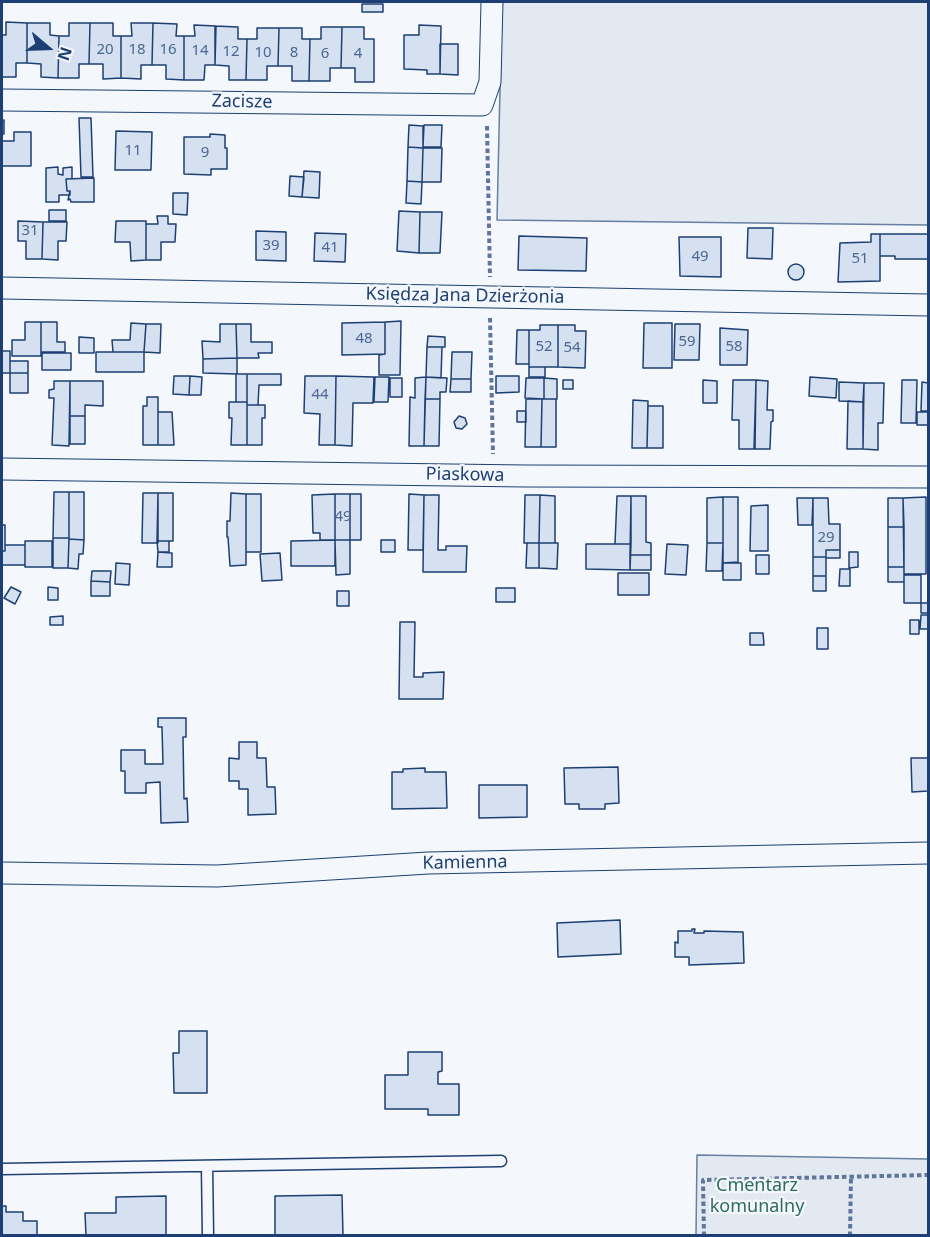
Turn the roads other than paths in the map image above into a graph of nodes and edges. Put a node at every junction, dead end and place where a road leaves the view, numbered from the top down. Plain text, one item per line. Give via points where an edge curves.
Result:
1 (492, 2) edge
2 (2, 100) edge
3 (2, 288) edge
4 (928, 305) edge
5 (2, 469) edge
6 (928, 477) edge
7 (928, 854) edge
8 (2, 873) edge
9 (501, 1161) dead end
10 (207, 1166) junction
11 (2, 1169) edge
12 (208, 1236) edge

1 - 2 street, Zacisze via 490,82 482,105
3 - 4 street, Księdza Jana Dzierżonia
5 - 6 street, Piaskowa
7 - 8 street, Kamienna via 428,863 217,876
9 - 10 lane
10 - 11 lane
10 - 12 lane

